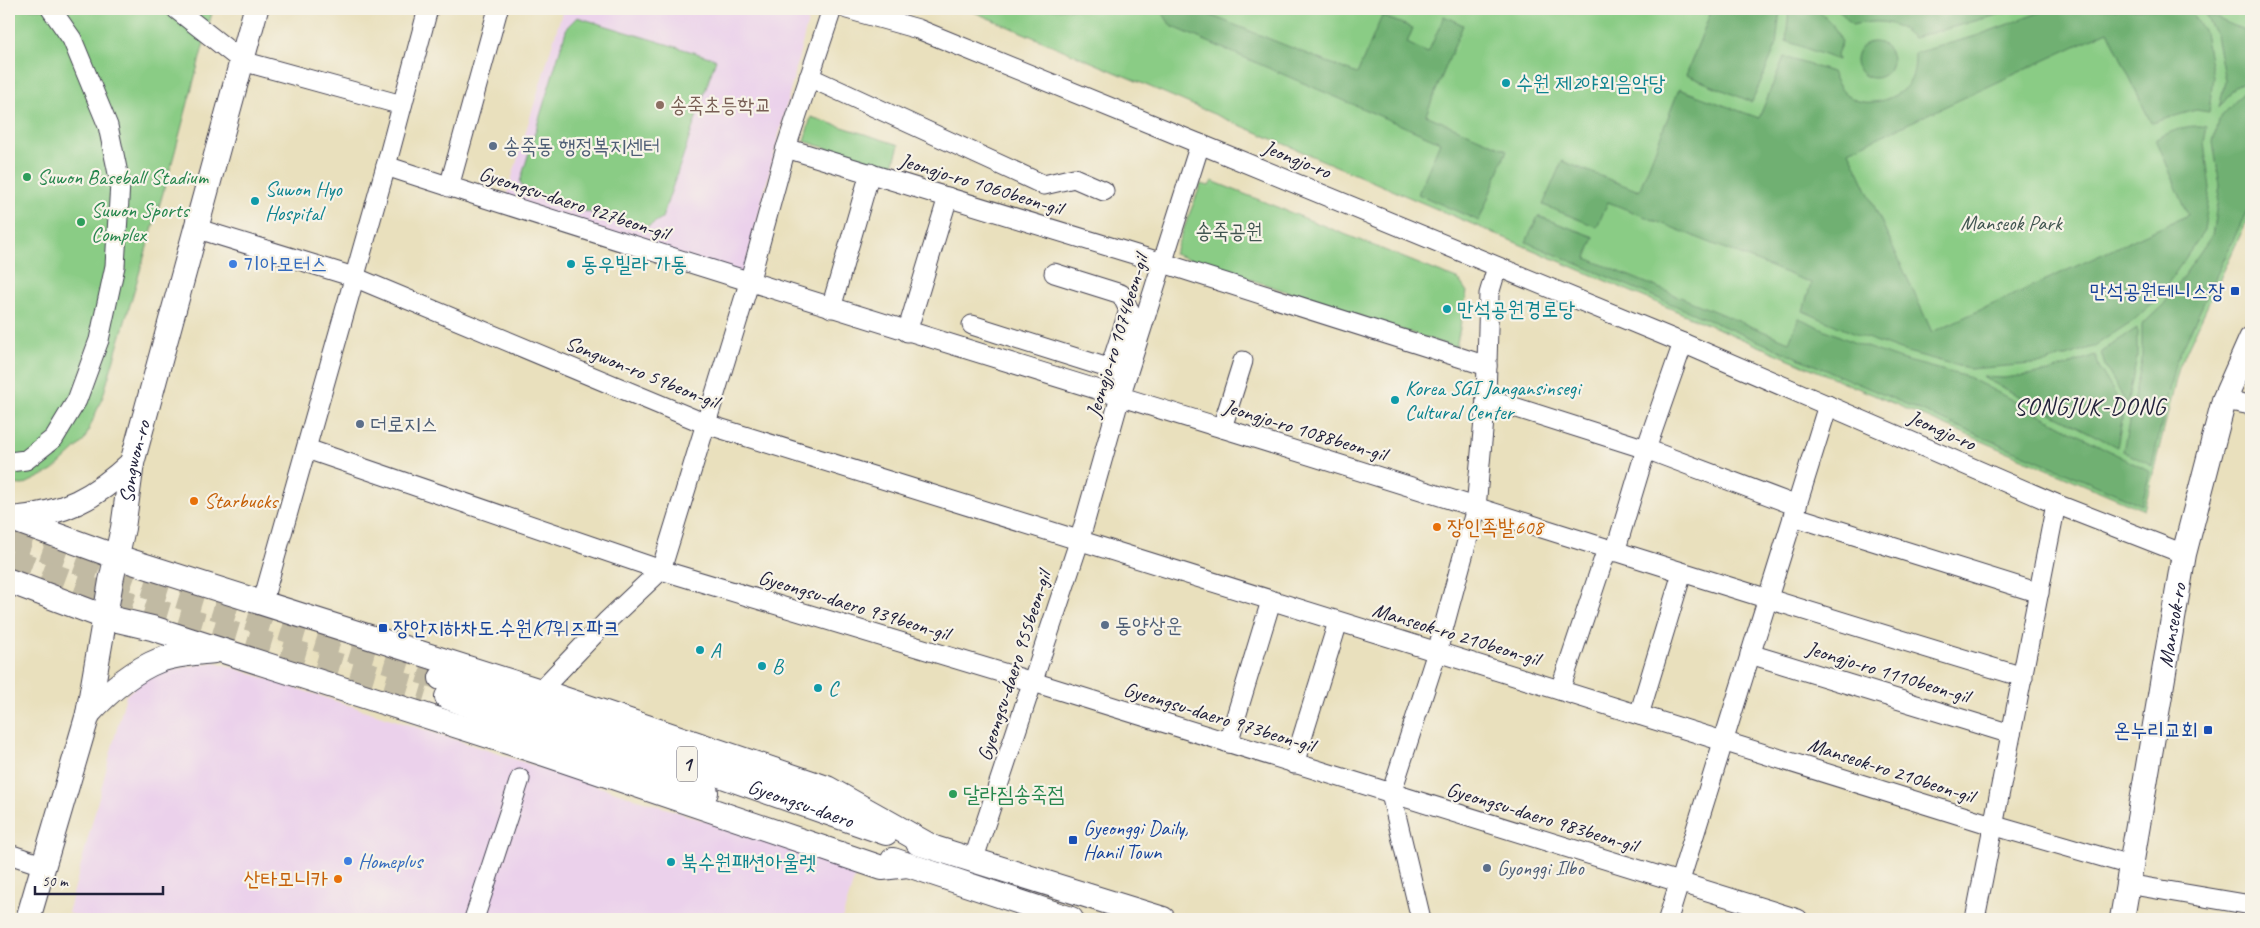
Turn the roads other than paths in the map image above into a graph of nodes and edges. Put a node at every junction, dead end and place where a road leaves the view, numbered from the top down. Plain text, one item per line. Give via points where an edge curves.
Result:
1 (51, 9) edge
2 (176, 9) edge
3 (256, 9) edge
4 (428, 9) edge
5 (498, 9) edge
6 (832, 9) edge
7 (847, 9) edge
8 (901, 9) edge
9 (918, 29) junction
10 (242, 61) junction
11 (809, 77) junction
12 (402, 105) junction
13 (1200, 144) junction
14 (786, 148) junction
15 (386, 166) junction
16 (870, 173) junction
17 (449, 187) junction
18 (1104, 191) dead end
19 (948, 197) junction
20 (195, 228) junction
21 (1163, 263) junction
22 (1497, 267) junction
23 (1054, 273) dead end
24 (354, 277) junction
25 (749, 283) junction
26 (831, 308) junction
27 (972, 325) dead end
28 (907, 332) junction
29 (2251, 339) edge
30 (1683, 343) junction
31 (1243, 361) dead end
32 (1487, 366) junction
33 (1119, 371) junction
34 (1120, 397) junction
35 (1486, 398) junction
36 (2224, 400) junction
37 (1828, 405) junction
38 (2251, 405) edge
39 (706, 424) junction
40 (1222, 428) junction
41 (307, 449) junction
42 (1646, 449) junction
43 (9, 462) edge
44 (132, 463) junction
45 (2056, 504) junction
46 (1476, 508) junction
47 (1795, 511) junction
48 (11, 518) edge
49 (1079, 542) junction
50 (1611, 551) junction
51 (2184, 554) junction
52 (117, 558) junction
53 (661, 570) junction
54 (1682, 573) junction
55 (9, 580) edge
56 (2039, 593) junction
57 (1767, 600) junction
58 (1271, 601) junction
59 (262, 604) junction
60 (105, 617) junction
61 (1338, 622) junction
62 (220, 650) junction
63 (1437, 652) junction
64 (1750, 654) junction
65 (2023, 677) junction
66 (1033, 682) junction
67 (1560, 690) junction
68 (540, 691) junction
69 (88, 714) junction
70 (1639, 715) junction
71 (2012, 734) junction
72 (1724, 741) junction
73 (1228, 743) junction
74 (1294, 764) junction
75 (520, 779) dead end
76 (1391, 794) junction
77 (1992, 825) junction
78 (932, 847) junction
79 (9, 854) edge
80 (973, 861) junction
81 (907, 865) junction
82 (45, 866) junction
83 (2128, 874) junction
84 (1680, 883) junction
85 (2251, 905) edge
86 (28, 919) edge
87 (474, 919) edge
88 (1071, 919) edge
89 (1163, 919) edge
90 (1421, 919) edge
91 (1668, 919) edge
92 (1798, 919) edge
93 (1975, 919) edge
94 (2122, 919) edge

1 - 43 street via 72,39 108,126 120,183 115,266 99,340 77,400 54,438 26,460
2 - 10 street
3 - 10 main road, Songwon-ro
4 - 12 street
5 - 17 street
6 - 11 street
7 - 9 street
8 - 9 street, Jeongjo-ro
9 - 13 street, Jeongjo-ro
10 - 12 street
10 - 20 main road, Songwon-ro
11 - 14 street
11 - 18 street via 1044,184 1074,178
12 - 15 street
13 - 21 street, Jeongjo-ro 1074beon-gil
13 - 22 street, Jeongjo-ro
14 - 16 street, Jeongjo-ro 1060beon-gil
14 - 25 street
15 - 17 street, Gyeongsu-daero 927beon-gil
15 - 24 street
16 - 19 street, Jeongjo-ro 1060beon-gil
16 - 26 street
17 - 25 street, Gyeongsu-daero 927beon-gil
19 - 21 street, Jeongjo-ro 1060beon-gil
19 - 28 street
20 - 24 street, Songwon-ro 59beon-gil
20 - 44 main road, Songwon-ro
21 - 32 street
21 - 33 street, Jeongjo-ro 1074beon-gil
22 - 30 street, Jeongjo-ro
22 - 32 street via 1489,294
23 - 33 street via 1121,294 1129,310
24 - 39 street, Songwon-ro 59beon-gil
24 - 41 street
25 - 26 street
25 - 39 street
26 - 28 street
27 - 33 street
28 - 34 street
29 - 36 main road, Manseok-ro
30 - 37 street, Jeongjo-ro
30 - 42 street
31 - 40 street
32 - 35 street
33 - 34 street, Jeongjo-ro 1074beon-gil
34 - 40 street, Jeongjo-ro 1088beon-gil
34 - 49 street, Jeongjo-ro 1074beon-gil
35 - 42 street
35 - 46 street
36 - 38 street
36 - 51 main road, Manseok-ro
37 - 45 street, Jeongjo-ro
37 - 47 street
39 - 49 street, Songwon-ro 59beon-gil
39 - 53 street
40 - 46 street, Jeongjo-ro 1088beon-gil
41 - 53 street
41 - 59 street
42 - 47 street
42 - 50 street
44 - 48 main road via 88,498 63,510 37,517
44 - 52 main road, Songwon-ro
45 - 51 street, Jeongjo-ro
45 - 56 street
46 - 50 street, Jeongjo-ro 1088beon-gil
46 - 63 street
47 - 56 street
47 - 57 street
48 - 52 main road
49 - 58 street, Manseok-ro 210beon-gil
49 - 66 street, Gyeongsu-daero 955beon-gil
50 - 54 street, Jeongjo-ro 1088beon-gil
50 - 67 street, Manseok-ro 210beon-gil
51 - 83 main road, Manseok-ro
52 - 59 main road
52 - 60 main road, Songwon-ro
53 - 66 street, Gyeongsu-daero 939beon-gil
53 - 68 street
54 - 57 street, Jeongjo-ro 1110beon-gil
54 - 70 street
55 - 60 main road
56 - 65 street
57 - 64 street
57 - 65 street, Jeongjo-ro 1110beon-gil
58 - 61 street, Manseok-ro 210beon-gil
58 - 73 street
59 - 68 main road
60 - 62 main road
60 - 69 main road, Songwon-ro
61 - 63 street, Manseok-ro 210beon-gil
61 - 74 street, Manseok-ro 210beon-gil
62 - 69 main road via 161,660 131,676
62 - 81 main road via 545,754 882,868
63 - 67 street, Manseok-ro 210beon-gil
63 - 76 street
64 - 71 street, Jeongjo-ro 1110beon-gil
64 - 72 street
65 - 71 street
66 - 73 street, Gyeongsu-daero 973beon-gil
66 - 80 street, Gyeongsu-daero 955beon-gil
67 - 70 street, Manseok-ro 210beon-gil
68 - 78 main road via 827,788
69 - 82 main road, Songwon-ro
70 - 72 street, Manseok-ro 210beon-gil
71 - 77 street
72 - 77 street, Manseok-ro 210beon-gil
72 - 84 street
73 - 74 street, Gyeongsu-daero 973beon-gil
74 - 76 street, Gyeongsu-daero 973beon-gil
75 - 87 street
76 - 84 street, Gyeongsu-daero 983beon-gil
76 - 90 street
77 - 83 street, Manseok-ro 210beon-gil
77 - 93 street
78 - 80 main road, Gyeongsu-daero / 1
78 - 81 main road, Gyeongsu-daero / 1 via 440,686
79 - 82 street
80 - 89 main road, Gyeongsu-daero / 1
81 - 88 main road, Gyeongsu-daero / 1
82 - 86 main road, Songwon-ro
83 - 85 street, Manseok-ro 210beon-gil
83 - 94 main road, Manseok-ro
84 - 91 street
84 - 92 street, Gyeongsu-daero 983beon-gil

